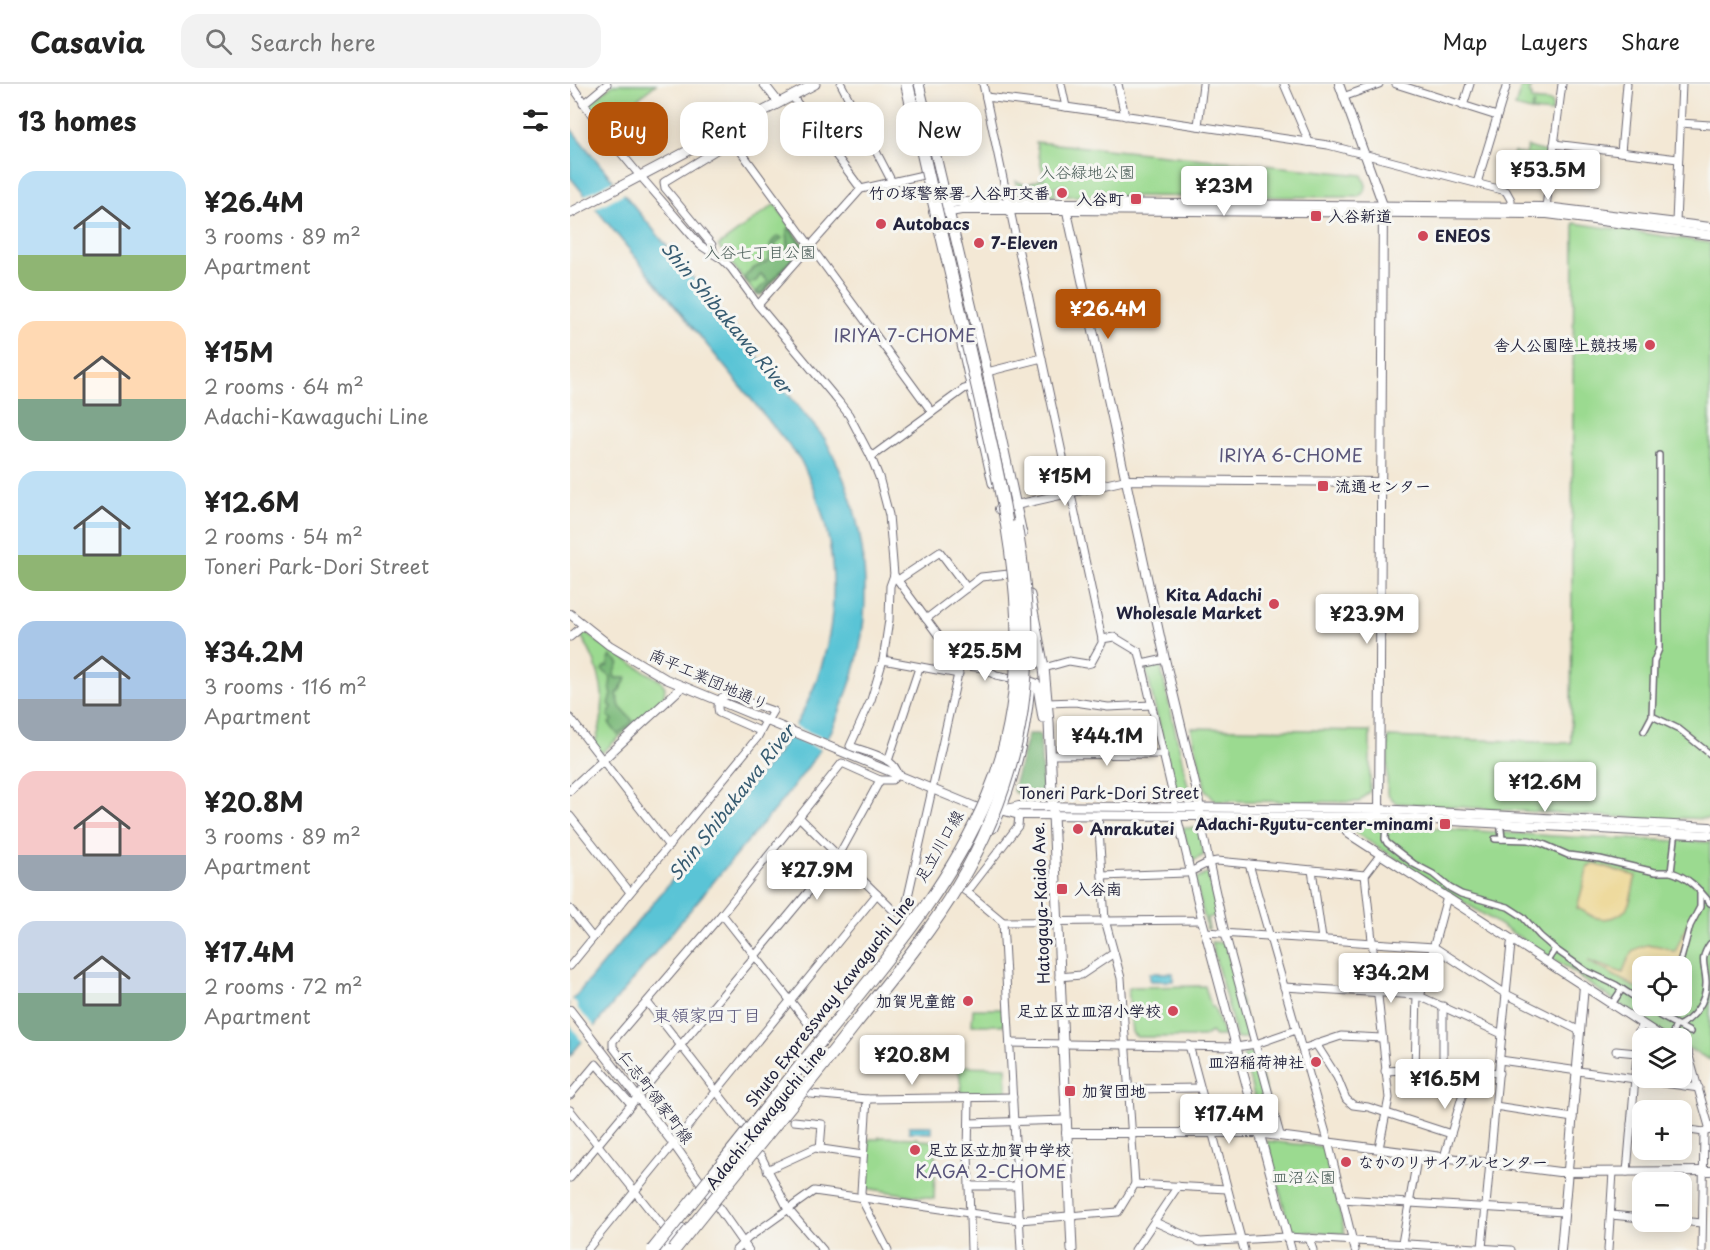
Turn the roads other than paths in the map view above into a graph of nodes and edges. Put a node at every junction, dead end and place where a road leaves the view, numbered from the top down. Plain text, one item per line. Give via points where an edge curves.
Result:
1 (571, 84) edge
2 (607, 84) edge
3 (764, 84) edge
4 (815, 84) edge
5 (841, 84) edge
6 (902, 84) edge
7 (907, 84) edge
8 (917, 84) edge
9 (983, 84) edge
10 (1061, 84) edge
11 (1118, 84) edge
12 (1203, 84) edge
13 (1283, 84) edge
14 (1339, 84) edge
15 (1379, 84) edge
16 (1396, 84) edge
17 (1470, 84) edge
18 (1507, 84) edge
19 (1562, 84) edge
20 (1627, 84) edge
21 (1682, 84) edge
22 (792, 96) junction
23 (986, 97) junction
24 (1344, 97) junction
25 (779, 103) junction
26 (583, 104) junction
27 (1463, 106) junction
28 (1066, 107) junction
29 (768, 109) edge
30 (1125, 116) junction
31 (1497, 117) junction
32 (1680, 123) junction
33 (1710, 125) edge
34 (1198, 126) junction
35 (1309, 142) junction
36 (1554, 144) junction
37 (1621, 152) junction
38 (1364, 153) junction
39 (680, 155) edge
40 (707, 156) edge
41 (745, 156) edge
42 (1678, 159) junction
43 (923, 175) junction
44 (637, 178) junction
45 (892, 182) junction
46 (1478, 183) junction
47 (861, 189) junction
48 (1009, 206) junction
49 (1066, 206) junction
50 (1511, 206) junction
51 (1546, 207) junction
52 (948, 208) junction
53 (1383, 209) junction
54 (573, 211) edge
55 (931, 212) junction
56 (1676, 222) junction
57 (1710, 227) edge
58 (1710, 235) edge
59 (811, 246) junction
60 (714, 254) junction
61 (758, 305) junction
62 (1042, 358) junction
63 (987, 372) junction
64 (971, 387) junction
65 (932, 412) junction
66 (1659, 455) dead end
67 (871, 457) junction
68 (1126, 480) junction
69 (1382, 482) junction
70 (1071, 492) junction
71 (1016, 505) junction
72 (999, 508) junction
73 (1009, 574) junction
74 (896, 577) junction
75 (967, 588) junction
76 (1030, 595) junction
77 (570, 614) edge
78 (926, 619) junction
79 (583, 626) junction
80 (570, 638) edge
81 (1102, 639) junction
82 (1165, 659) junction
83 (883, 660) junction
84 (1142, 664) junction
85 (960, 665) junction
86 (919, 668) junction
87 (1044, 668) junction
88 (959, 674) junction
89 (1011, 678) junction
90 (1030, 681) junction
91 (683, 686) junction
92 (719, 701) junction
93 (1048, 703) junction
94 (1152, 705) junction
95 (771, 713) dead end
96 (1652, 716) junction
97 (570, 718) edge
98 (1644, 731) dead end
99 (1164, 754) junction
100 (1710, 754) edge
101 (1051, 755) junction
102 (603, 760) junction
103 (888, 760) junction
104 (898, 775) junction
105 (880, 780) junction
106 (570, 790) edge
107 (933, 790) junction
108 (978, 808) junction
109 (1001, 810) junction
110 (1052, 811) junction
111 (1176, 812) junction
112 (1200, 812) junction
113 (1019, 815) junction
114 (1098, 815) junction
115 (570, 816) edge
116 (1381, 816) junction
117 (1343, 817) junction
118 (800, 818) junction
119 (1710, 826) edge
120 (1501, 829) dead end
121 (1710, 835) edge
122 (1675, 838) dead end
123 (669, 846) junction
124 (1381, 854) junction
125 (839, 855) junction
126 (1209, 862) junction
127 (1249, 864) junction
128 (1312, 870) junction
129 (1190, 872) junction
130 (1671, 872) junction
131 (1365, 875) junction
132 (1101, 876) junction
133 (964, 890) junction
134 (1700, 890) junction
135 (630, 892) junction
136 (1449, 893) junction
137 (877, 894) junction
138 (1710, 902) edge
139 (570, 909) edge
140 (722, 914) junction
141 (1105, 920) junction
142 (1202, 920) junction
143 (1057, 921) junction
144 (1003, 922) junction
145 (1205, 932) junction
146 (1225, 933) junction
147 (1270, 935) junction
148 (593, 938) junction
149 (1322, 939) junction
150 (1514, 939) junction
151 (1372, 942) junction
152 (1710, 944) edge
153 (1434, 947) junction
154 (1555, 949) junction
155 (1114, 953) junction
156 (755, 955) junction
157 (1682, 956) edge
158 (1550, 958) dead end
159 (570, 966) edge
160 (1059, 976) junction
161 (1708, 983) edge
162 (861, 984) joint
163 (1584, 986) junction
164 (1284, 987) junction
165 (1622, 989) junction
166 (1377, 992) junction
167 (1506, 994) junction
168 (1418, 996) junction
169 (1632, 996) edge
170 (880, 999) junction
171 (790, 1000) junction
172 (647, 1002) junction
173 (1612, 1004) junction
174 (1443, 1006) junction
175 (570, 1010) edge
176 (1663, 1016) edge
177 (1642, 1024) junction
178 (1679, 1026) junction
179 (1640, 1028) edge
180 (1648, 1028) edge
181 (1676, 1028) edge
182 (1683, 1028) edge
183 (1296, 1030) junction
184 (1580, 1031) junction
185 (1502, 1034) junction
186 (1382, 1038) junction
187 (1010, 1043) junction
188 (1062, 1044) junction
189 (1256, 1044) junction
190 (1316, 1044) junction
191 (680, 1045) junction
192 (823, 1045) junction
193 (1190, 1045) junction
194 (1126, 1046) junction
195 (1236, 1047) junction
196 (1302, 1049) junction
197 (1616, 1051) dead end
198 (1632, 1053) edge
199 (1500, 1059) junction
200 (1443, 1068) junction
201 (1415, 1069) junction
202 (1470, 1070) junction
203 (1385, 1071) junction
204 (1577, 1071) junction
205 (1692, 1071) edge
206 (1499, 1073) junction
207 (1632, 1080) edge
208 (1692, 1087) edge
209 (1200, 1088) junction
210 (1634, 1088) edge
211 (1699, 1088) junction
212 (644, 1089) junction
213 (1129, 1089) junction
214 (716, 1091) junction
215 (806, 1091) junction
216 (570, 1095) edge
217 (637, 1097) junction
218 (1013, 1097) junction
219 (969, 1098) junction
220 (867, 1099) junction
221 (631, 1104) junction
222 (1495, 1106) junction
223 (570, 1110) edge
224 (1386, 1113) junction
225 (1573, 1118) junction
226 (1066, 1120) junction
227 (794, 1121) dead end
228 (1014, 1122) junction
229 (969, 1123) junction
230 (1631, 1124) joint
231 (745, 1128) junction
232 (1692, 1130) edge
233 (1708, 1131) edge
234 (1066, 1133) junction
235 (1132, 1133) junction
236 (1213, 1133) junction
237 (1259, 1133) junction
238 (1451, 1134) junction
239 (1280, 1135) junction
240 (1327, 1142) junction
241 (673, 1143) junction
242 (598, 1144) junction
243 (1379, 1148) junction
244 (820, 1149) junction
245 (756, 1153) junction
246 (968, 1154) junction
247 (1016, 1154) junction
248 (1418, 1154) junction
249 (863, 1155) junction
250 (1444, 1157) junction
251 (1490, 1162) junction
252 (767, 1170) junction
253 (1707, 1171) edge
254 (1568, 1172) junction
255 (1613, 1172) junction
256 (1627, 1172) junction
257 (570, 1178) edge
258 (702, 1183) junction
259 (1136, 1184) junction
260 (969, 1186) junction
261 (1016, 1186) junction
262 (1178, 1186) junction
263 (1227, 1188) junction
264 (634, 1191) junction
265 (861, 1197) junction
266 (1341, 1199) junction
267 (716, 1203) junction
268 (1410, 1203) junction
269 (1486, 1207) junction
270 (788, 1209) junction
271 (1564, 1212) junction
272 (969, 1213) junction
273 (1070, 1215) junction
274 (1611, 1215) junction
275 (1632, 1217) edge
276 (1019, 1220) junction
277 (1155, 1222) junction
278 (1692, 1222) edge
279 (1702, 1223) junction
280 (664, 1229) junction
281 (1287, 1237) junction
282 (1309, 1238) junction
283 (1352, 1240) junction
284 (1241, 1241) junction
285 (1402, 1243) junction
286 (746, 1246) edge
287 (1200, 1246) edge
288 (1452, 1248) edge
289 (1482, 1248) junction
290 (587, 1250) edge
291 (648, 1250) edge
292 (655, 1250) edge
293 (666, 1250) edge
294 (674, 1250) edge
295 (679, 1250) edge
296 (736, 1250) edge
297 (824, 1250) edge
298 (888, 1250) edge
299 (971, 1250) edge
300 (1021, 1250) edge
301 (1072, 1250) edge
302 (1135, 1250) edge
303 (1244, 1250) edge
304 (1292, 1250) edge
305 (1313, 1250) edge
306 (1355, 1250) edge
307 (1511, 1250) edge
308 (1562, 1250) edge
309 (1608, 1250) edge
310 (1702, 1250) edge

1 - 26 street
2 - 26 street
3 - 25 street
4 - 22 main road
5 - 45 street
6 - 43 main road
7 - 292 highway, Shuto Expressway Kawaguchi Line, bridge via 1007,523 1019,640 1008,734 977,821 930,900 890,956
8 - 52 main road, Adachi-Kawaguchi Line
8 - 294 highway, Shuto Expressway Kawaguchi Line, bridge via 1022,564 1026,600 1022,715 1007,778 991,821 951,895 898,970
9 - 23 street
10 - 28 street
11 - 30 street
12 - 34 street
13 - 35 street
14 - 24 street
15 - 24 street
16 - 27 street
17 - 27 street
18 - 31 street
19 - 36 street
20 - 37 street
21 - 32 street
22 - 25 main road
22 - 47 street
23 - 28 street
23 - 48 street
24 - 38 street
25 - 29 main road
26 - 44 street
27 - 31 street
28 - 30 street
30 - 34 street
31 - 46 street
32 - 33 street
32 - 42 street
34 - 35 street
35 - 38 street
36 - 37 street
36 - 51 street
37 - 42 street
38 - 46 street
38 - 53 street
39 - 44 main road
40 - 60 street via 664,182 712,245
41 - 59 street
42 - 56 street
43 - 45 street
43 - 55 main road
44 - 54 main road
44 - 60 street via 700,245
45 - 47 street
46 - 50 street via 1506,191
47 - 59 street
48 - 49 street
48 - 52 street
48 - 62 street
49 - 53 street
49 - 68 street
50 - 51 street
50 - 53 street
51 - 56 street
52 - 55 street via 940,214
52 - 63 main road, Adachi-Kawaguchi Line
53 - 58 street via 1547,214
53 - 69 street
55 - 64 main road
56 - 57 street
59 - 61 street
59 - 65 street
60 - 61 street via 731,268
61 - 67 street via 839,402
62 - 63 street
62 - 70 street
63 - 71 main road, Adachi-Kawaguchi Line
64 - 65 street
64 - 72 main road
65 - 67 street
66 - 96 street via 1659,649 1654,660
67 - 74 street via 889,515
68 - 69 street
68 - 70 street
68 - 82 street
69 - 116 street
70 - 71 street
70 - 81 street
71 - 72 street
71 - 76 main road, Adachi-Kawaguchi Line
72 - 73 main road
73 - 75 street via 981,577
73 - 89 main road via 1013,607
74 - 75 street via 939,552
74 - 78 street
74 - 83 street via 890,586
75 - 78 street
76 - 87 main road, Hatogaya-Kaido Ave.
76 - 90 main road, Adachi-Kawaguchi Line
77 - 79 street, 南平工業団地通り
78 - 85 street
79 - 80 street
79 - 91 street, 南平工業団地通り via 633,661
81 - 84 street via 1113,637 1139,652
81 - 87 street via 1091,663 1069,661
82 - 84 street
82 - 112 street
83 - 86 street
83 - 103 street via 871,700 850,746
84 - 94 street
85 - 88 street
85 - 89 street via 984,668
86 - 88 street
86 - 103 street
87 - 93 main road, Hatogaya-Kaido Ave.
88 - 107 street
89 - 90 main road
89 - 108 main road via 1001,744
90 - 109 main road, Adachi-Kawaguchi Line via 1020,752
90 - 110 main road, Hatogaya-Kaido Ave. via 1040,692
91 - 92 street, 南平工業団地通り
91 - 102 street
92 - 95 street via 728,695
92 - 104 street, 南平工業団地通り
92 - 123 street via 719,713 762,728
93 - 94 street
93 - 101 main road, Hatogaya-Kaido Ave.
94 - 99 street
96 - 98 street
96 - 100 street via 1679,729
97 - 102 street
99 - 101 street
99 - 111 street
101 - 110 main road, Hatogaya-Kaido Ave.
102 - 106 street
102 - 123 street
103 - 104 street
104 - 105 street via 892,780
104 - 107 street
105 - 118 street via 842,763
105 - 125 street
107 - 108 street
107 - 137 street via 905,910 895,912
108 - 109 street
108 - 162 main road, 足立川口線 via 941,877
109 - 110 street, Toneri Park-Dori Street via 1019,806
109 - 113 street, Toneri Park-Dori Street
109 - 133 main road, Adachi-Kawaguchi Line
110 - 111 street, Toneri Park-Dori Street
110 - 113 street, Toneri Park-Dori Street
110 - 114 street, Toneri Park-Dori Street
110 - 143 main road, Hatogaya-Kaido Ave.
111 - 112 street, Toneri Park-Dori Street
111 - 114 street, Toneri Park-Dori Street
111 - 129 street
112 - 116 street, Toneri Park-Dori Street
112 - 117 street, Toneri Park-Dori Street
112 - 126 street
113 - 133 street via 1018,826
114 - 132 street
115 - 135 street
116 - 117 street, Toneri Park-Dori Street
116 - 119 street, Toneri Park-Dori Street
116 - 121 street, Toneri Park-Dori Street
116 - 136 street via 1387,843 1433,874
117 - 124 street via 1345,831
118 - 125 street
118 - 140 street
120 - 130 street via 1498,839 1529,840 1568,855
122 - 130 street
123 - 135 street
124 - 131 street
124 - 136 street
125 - 137 street
125 - 156 street
126 - 127 street
126 - 129 street
126 - 146 street
127 - 128 street
127 - 147 street
128 - 131 street
128 - 149 street
129 - 132 street
129 - 142 street
130 - 134 street
131 - 151 street
132 - 141 street
133 - 144 street
133 - 170 main road, Adachi-Kawaguchi Line
134 - 138 street
134 - 157 street via 1700,907
135 - 148 street
136 - 150 street
136 - 153 street
136 - 154 street via 1508,907
137 - 171 street
139 - 148 street
140 - 156 street
140 - 172 street
141 - 142 street
141 - 143 street
141 - 155 street
142 - 145 street
143 - 144 street
143 - 160 main road, Hatogaya-Kaido Ave.
144 - 187 street
145 - 146 street
145 - 195 street
146 - 147 street
146 - 189 street
147 - 149 street
147 - 164 street
148 - 159 street
149 - 151 street
150 - 163 street
150 - 167 street
151 - 153 street
151 - 166 street
152 - 161 street via 1702,963
153 - 167 street
153 - 168 street
154 - 158 street
154 - 165 street
155 - 160 street via 1081,975
155 - 194 street via 1121,978
156 - 171 street
156 - 191 street
160 - 188 main road, Hatogaya-Kaido Ave.
161 - 178 street via 1698,1010
162 - 192 highway via 839,1025
163 - 173 street
163 - 184 street
164 - 166 street
164 - 183 street
165 - 169 street
165 - 173 street
166 - 168 street
166 - 186 street
167 - 184 street
167 - 185 street
168 - 174 street
168 - 201 street
170 - 192 highway
170 - 215 main road, Adachi-Kawaguchi Line
171 - 192 street
171 - 214 street
172 - 191 street
172 - 212 street via 613,1041 613,1047
173 - 177 street
174 - 185 street
174 - 200 street
175 - 217 street, 仁志町領家町線
176 - 178 street
177 - 179 street
177 - 180 street
178 - 181 street
178 - 182 street
183 - 189 street
183 - 196 street
184 - 204 street
185 - 199 street
186 - 190 street via 1341,1035
186 - 203 street
187 - 188 street
187 - 218 street
188 - 194 street
188 - 226 main road, Hatogaya-Kaido Ave.
189 - 195 street
189 - 239 street
190 - 196 street
190 - 224 street via 1346,1099 1353,1105
191 - 212 street
191 - 214 street
192 - 231 main road, Adachi-Kawaguchi Line
192 - 292 highway, bridge
192 - 293 highway
193 - 194 street
193 - 195 street
193 - 209 street
194 - 213 street
195 - 237 street
196 - 240 street
197 - 198 street
199 - 204 street
199 - 206 street
200 - 201 street
200 - 202 street
201 - 203 street
202 - 206 street
202 - 238 street
203 - 224 street via 1389,1098
204 - 207 street
204 - 225 street
205 - 211 street
206 - 222 street
208 - 211 street
209 - 213 street
209 - 236 street
210 - 230 street
211 - 233 street
212 - 217 street
213 - 235 street
214 - 231 street
214 - 241 street
215 - 220 street
215 - 245 main road, Adachi-Kawaguchi Line
216 - 221 street via 596,1064
217 - 221 street
217 - 241 street, 仁志町領家町線
218 - 219 street
218 - 228 street
219 - 220 street
219 - 229 street
220 - 249 street
221 - 242 street
222 - 225 street
222 - 251 street
223 - 242 street
224 - 238 street
224 - 243 street
225 - 254 street
226 - 228 street
226 - 234 main road, Hatogaya-Kaido Ave.
227 - 244 street via 822,1124
228 - 229 street
228 - 247 street
229 - 246 street
230 - 256 street
231 - 258 main road, Adachi-Kawaguchi Line
232 - 233 street
233 - 253 street
234 - 235 street
234 - 273 main road, Hatogaya-Kaido Ave.
235 - 236 street
235 - 259 street
236 - 237 street
236 - 263 street
237 - 239 street
237 - 281 street
238 - 250 street
239 - 240 street
240 - 243 street
240 - 266 street
241 - 258 street, 仁志町領家町線
241 - 264 street
242 - 257 street
242 - 264 street
243 - 248 street
244 - 249 street
244 - 252 street
245 - 252 street
245 - 267 main road, Adachi-Kawaguchi Line
246 - 247 street
246 - 260 street
247 - 261 street
248 - 250 street
248 - 268 street
249 - 265 street
250 - 251 street
251 - 254 street
251 - 269 street
252 - 270 street
253 - 256 street
253 - 279 street
254 - 255 street
254 - 271 street
255 - 256 street
255 - 274 street
258 - 267 street, 仁志町領家町線
258 - 280 main road, Adachi-Kawaguchi Line
259 - 262 street
259 - 273 street via 1118,1212
260 - 261 street
260 - 272 street
261 - 276 street
262 - 263 street
262 - 277 street
263 - 284 street
264 - 280 street
264 - 290 street
265 - 270 street via 814,1191
265 - 272 street
265 - 298 street
266 - 268 street
266 - 283 street
267 - 286 street, 仁志町領家町線
267 - 295 main road, Adachi-Kawaguchi Line
268 - 269 street
268 - 285 street
269 - 271 street
269 - 289 street
270 - 286 street
270 - 297 street
271 - 308 street
272 - 276 street
272 - 299 street
273 - 276 street
273 - 301 main road, Hatogaya-Kaido Ave.
274 - 275 street
274 - 309 street
276 - 300 street
277 - 287 street
277 - 302 street
278 - 279 street
279 - 310 street
280 - 291 main road, Adachi-Kawaguchi Line
281 - 282 street
281 - 284 street
281 - 304 street
282 - 283 street
282 - 305 street
283 - 285 street
283 - 306 street
284 - 287 street
284 - 303 street
285 - 288 street
286 - 296 street
288 - 289 street
289 - 307 street

